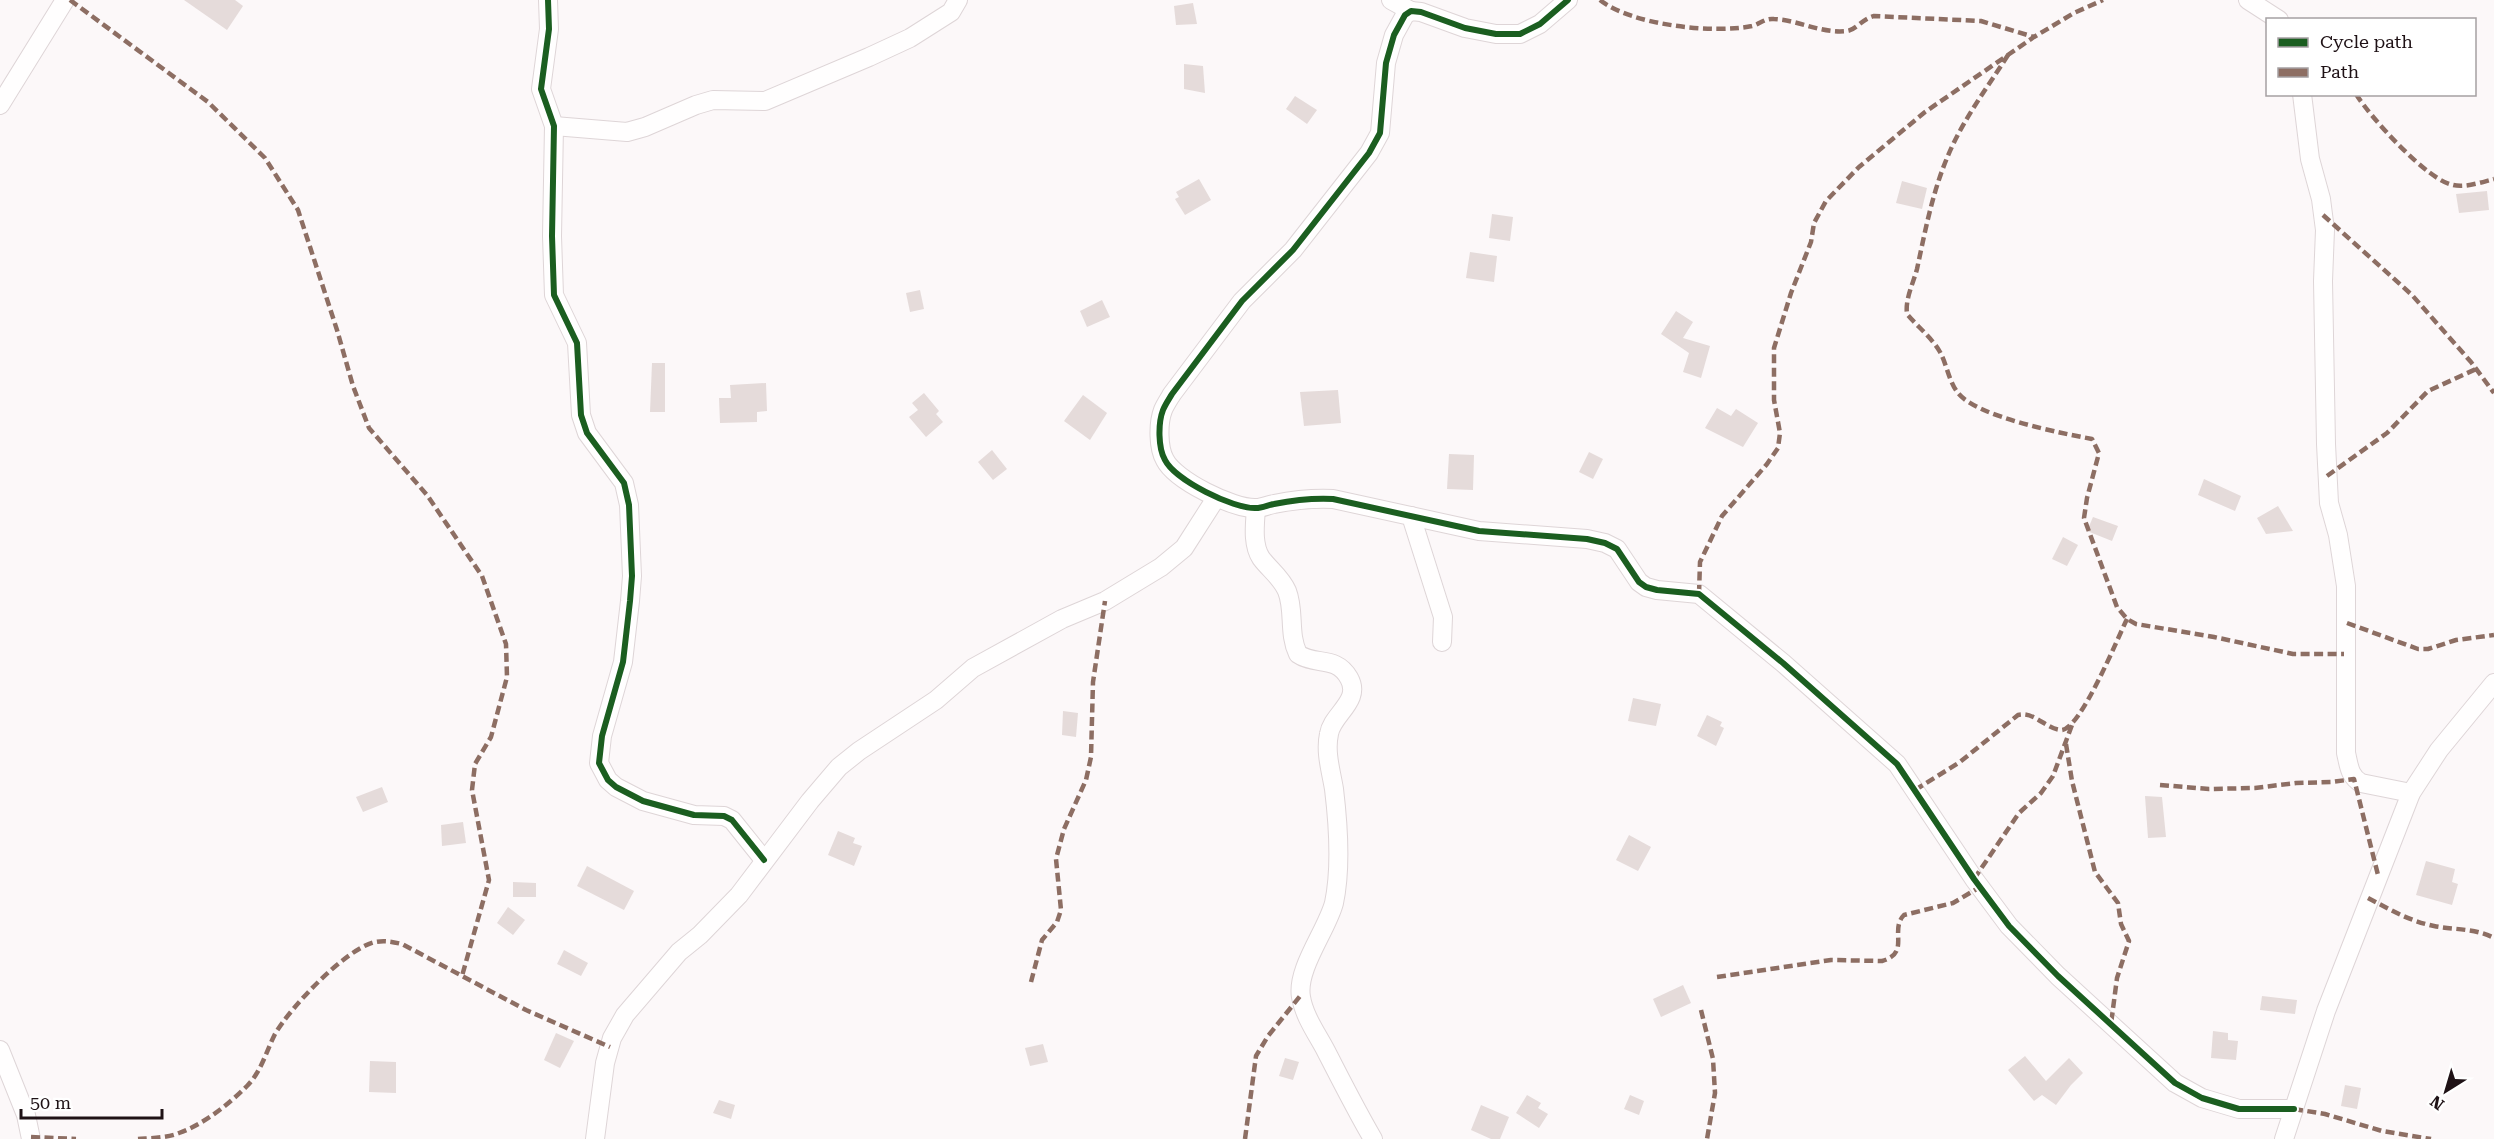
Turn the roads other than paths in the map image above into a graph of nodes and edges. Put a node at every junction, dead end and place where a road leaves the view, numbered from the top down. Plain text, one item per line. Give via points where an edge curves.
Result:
1 (65, 0) edge
2 (548, 0) edge
3 (958, 0) edge
4 (1391, 0) edge
5 (1568, 0) edge
6 (2248, 0) edge
7 (1411, 11) junction
8 (2276, 18) edge
9 (2302, 96) edge
10 (0, 105) edge
11 (554, 126) junction
12 (1216, 498) junction
13 (1256, 508) junction
14 (1411, 516) junction
15 (1442, 642) dead end
16 (2494, 683) edge
17 (2410, 793) junction
18 (764, 860) junction
19 (0, 1050) edge
20 (2294, 1109) junction
21 (31, 1139) edge
22 (596, 1139) edge
23 (1373, 1139) edge
24 (2284, 1139) edge

1 - 10 street
2 - 11 street via 549,29 541,88
3 - 11 street via 951,12 910,38 765,101 713,100 627,132
4 - 7 street
5 - 7 street via 1540,24 1520,34 1465,28
6 - 8 street
7 - 12 street via 1394,35 1386,63 1380,133 1369,153 1293,250 1242,301 1162,411 1164,460
9 - 17 street via 2325,230 2326,444 2329,503 2346,586 2346,753 2354,779
11 - 18 street via 554,295 577,343 581,415 587,433 624,483 629,505 630,601 622,662 602,736 599,763 608,780 642,801 732,820
12 - 13 street
12 - 18 street via 1184,548 1161,567 1105,601 1062,619 972,668 936,700 839,767
13 - 14 street via 1313,498
13 - 23 street via 1255,541 1260,556 1287,591 1298,654 1337,666 1350,679 1352,689 1352,696 1333,721 1327,742 1337,835 1334,903 1303,978 1301,995 1309,1018
14 - 15 street via 1443,617
14 - 20 street via 1479,531 1605,543 1617,549 1639,582 1646,586 1699,594 1897,764 2009,926 2175,1083 2202,1098 2239,1109
16 - 17 street via 2439,750
17 - 20 street via 2326,1011
18 - 22 street via 739,896 679,952 625,1015 612,1038 605,1063
19 - 21 street via 26,1115
20 - 24 street

